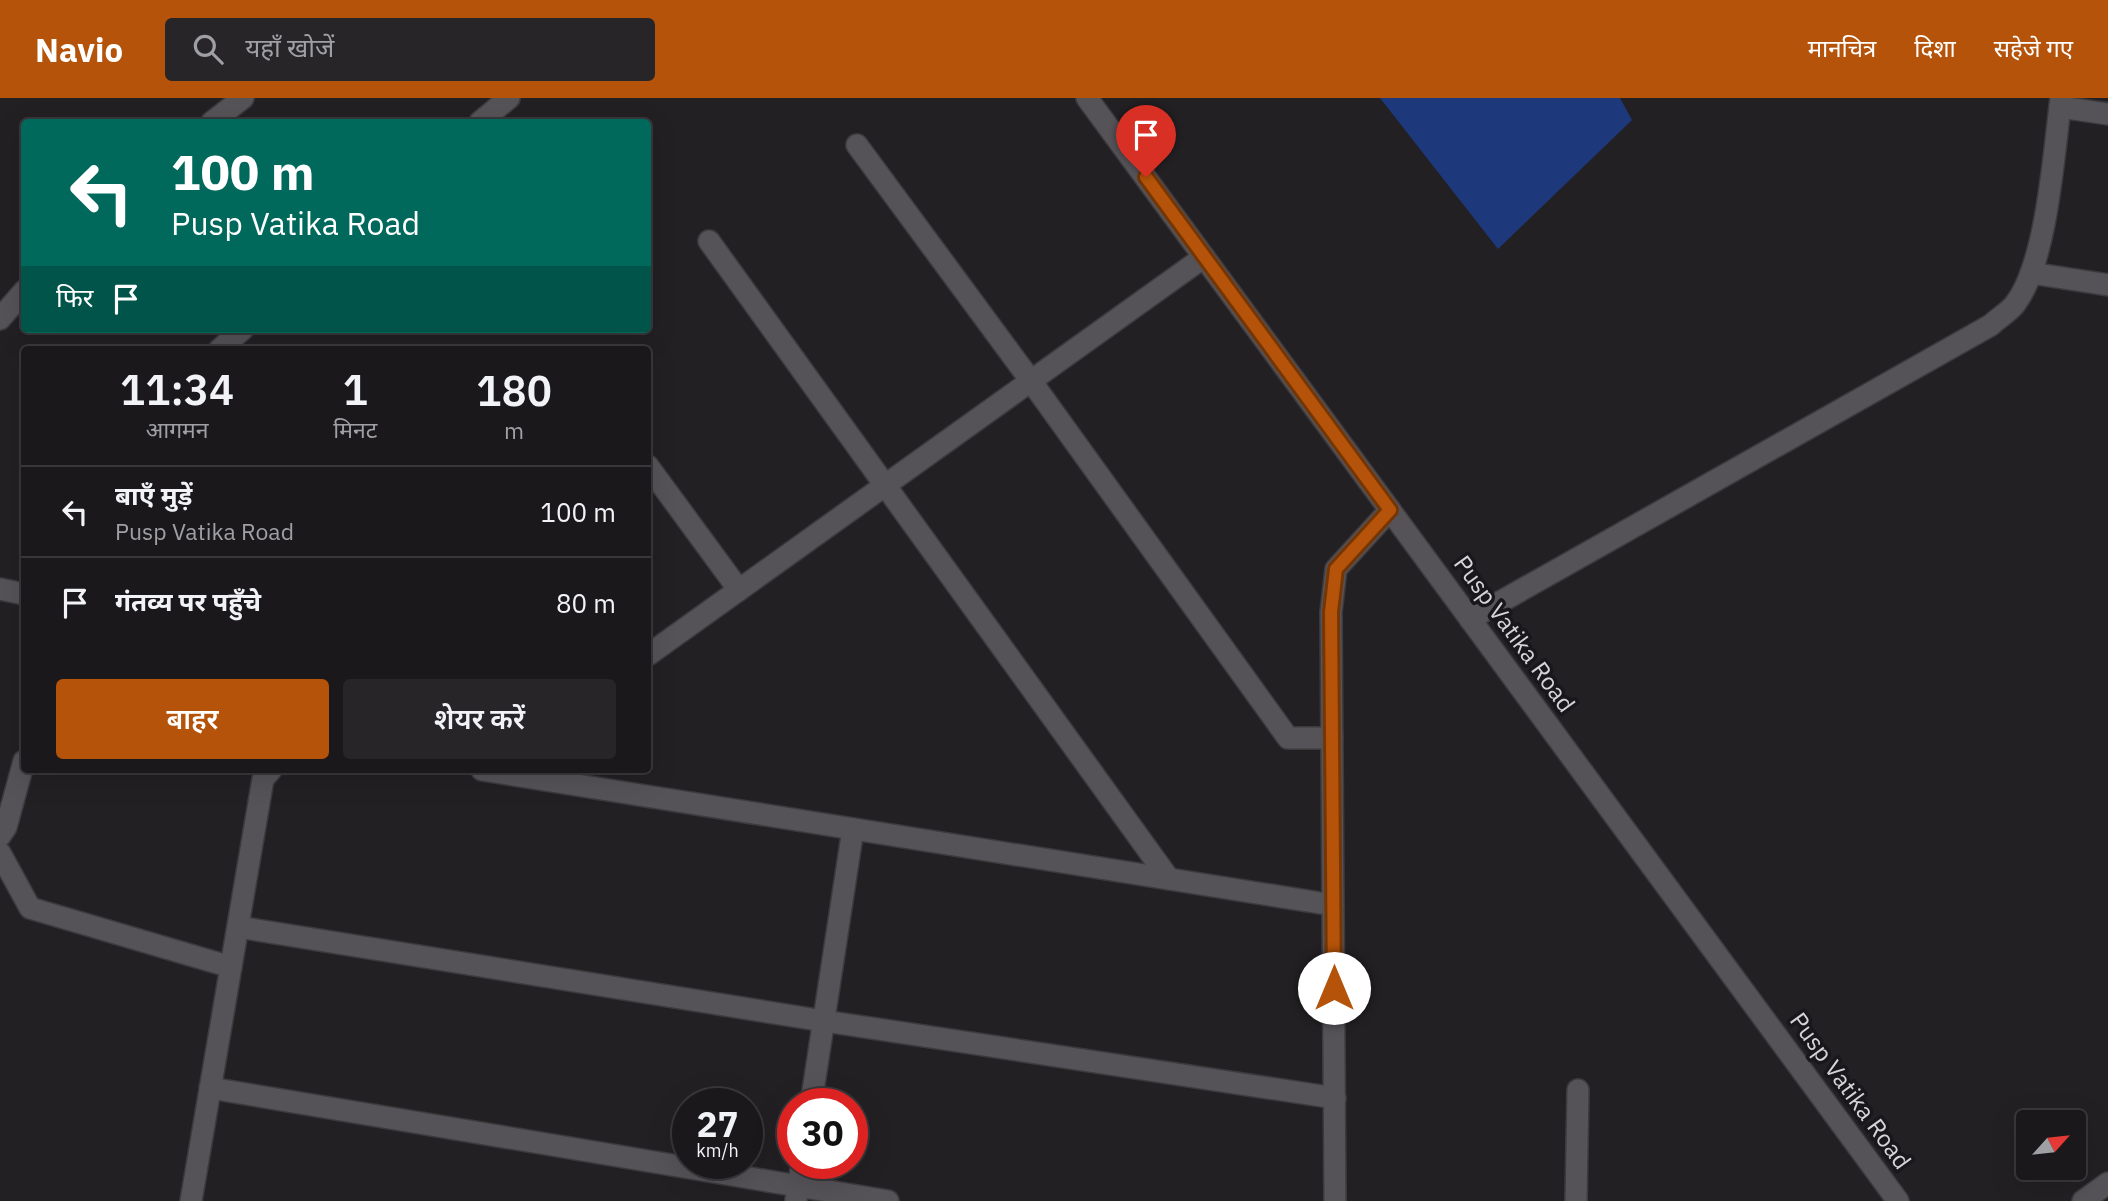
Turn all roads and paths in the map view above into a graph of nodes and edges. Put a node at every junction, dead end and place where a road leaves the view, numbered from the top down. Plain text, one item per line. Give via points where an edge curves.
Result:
1 (243, 98) edge
2 (509, 98) edge
3 (1087, 98) edge
4 (2061, 102) edge
5 (2108, 114) edge
6 (216, 119) edge
7 (484, 119) edge
8 (857, 145) dead end
9 (709, 241) dead end
10 (1204, 257) junction
11 (2031, 274) junction
12 (2108, 285) edge
13 (21, 294) edge
14 (0, 319) edge
15 (238, 333) edge
16 (224, 346) edge
17 (1031, 381) junction
18 (651, 470) edge
19 (885, 485) junction
20 (1390, 510) junction
21 (0, 589) edge
22 (739, 590) junction
23 (21, 593) edge
24 (1470, 619) junction
25 (651, 653) edge
26 (1332, 738) junction
27 (21, 772) edge
28 (268, 773) edge
29 (504, 773) edge
30 (852, 829) junction
31 (0, 836) edge
32 (0, 853) edge
33 (1169, 879) junction
34 (1333, 905) junction
35 (238, 927) junction
36 (231, 967) junction
37 (824, 1021) junction
38 (211, 1088) junction
39 (814, 1088) edge
40 (1578, 1090) dead end
41 (1335, 1098) junction
42 (2108, 1183) edge
43 (797, 1194) edge
44 (191, 1201) edge
45 (888, 1201) edge
46 (1335, 1201) edge
47 (1576, 1201) edge
48 (1898, 1201) edge
49 (2084, 1201) edge

1 - 6 street
2 - 7 street
3 - 10 street, Pusp Vatika Road
4 - 5 street
4 - 11 street via 2042,237
8 - 17 street
9 - 19 street
10 - 17 street
10 - 20 street, Pusp Vatika Road
11 - 12 street
11 - 24 street via 2015,303 1991,325
13 - 14 street
15 - 16 street
17 - 19 street
17 - 26 street via 1288,738
18 - 22 street
19 - 22 street
19 - 33 street
20 - 24 street, Pusp Vatika Road
20 - 26 street via 1336,569 1331,612
21 - 23 street
22 - 25 street
24 - 48 street, Pusp Vatika Road
26 - 34 street
27 - 31 street
28 - 35 street via 263,779
29 - 30 street
30 - 33 street
30 - 37 street
32 - 36 street via 30,908
33 - 34 street
34 - 41 street
35 - 36 street
35 - 37 street
36 - 38 street
37 - 39 street
37 - 41 street
38 - 43 street
38 - 44 street
40 - 47 street
41 - 46 street
42 - 49 street
43 - 45 street

